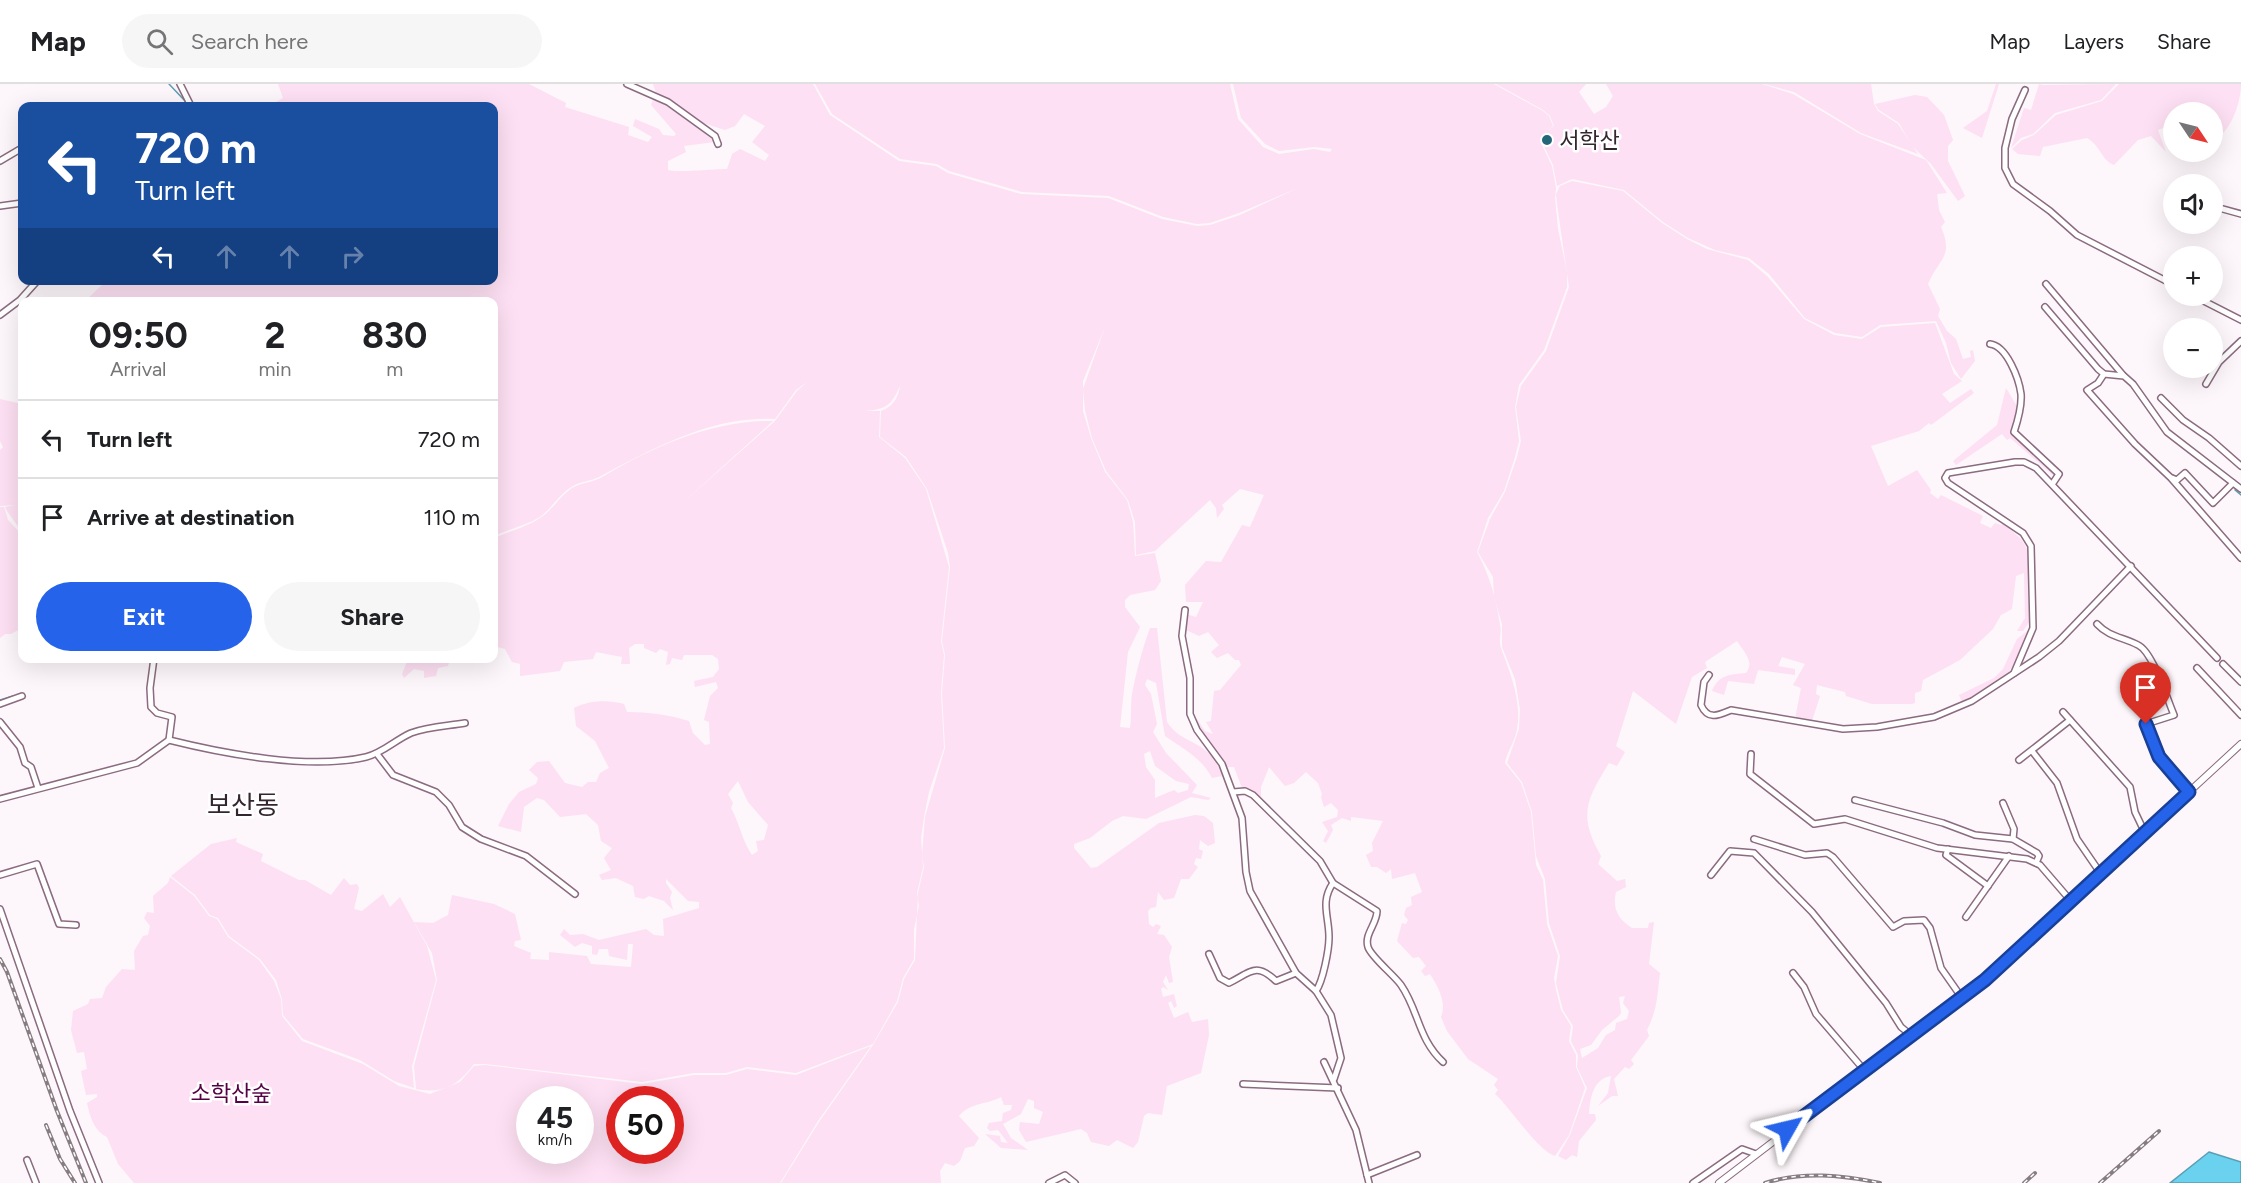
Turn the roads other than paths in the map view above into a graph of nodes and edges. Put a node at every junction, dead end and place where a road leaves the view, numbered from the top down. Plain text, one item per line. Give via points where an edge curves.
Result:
1 (180, 84) edge
2 (627, 84) edge
3 (2025, 90) dead end
4 (189, 102) edge
5 (718, 144) dead end
6 (18, 150) edge
7 (0, 161) edge
8 (18, 204) edge
9 (0, 206) edge
10 (2223, 209) edge
11 (2241, 214) edge
12 (2163, 279) edge
13 (2046, 284) dead end
14 (34, 285) edge
15 (23, 297) edge
16 (18, 302) edge
17 (2214, 306) edge
18 (2045, 307) dead end
19 (0, 315) edge
20 (2241, 320) edge
21 (2239, 343) edge
22 (1990, 344) dead end
23 (2241, 352) edge
24 (2104, 374) junction
25 (2124, 376) junction
26 (2206, 384) dead end
27 (2161, 398) dead end
28 (2241, 466) edge
29 (2171, 478) junction
30 (2053, 483) junction
31 (2233, 483) junction
32 (2241, 489) edge
33 (2241, 558) edge
34 (2131, 566) junction
35 (1185, 610) dead end
36 (2097, 624) dead end
37 (2217, 658) dead end
38 (154, 663) edge
39 (2223, 664) dead end
40 (2197, 668) dead end
41 (2014, 673) junction
42 (1709, 675) dead end
43 (2241, 682) edge
44 (22, 696) dead end
45 (0, 704) edge
46 (2063, 712) dead end
47 (2241, 715) edge
48 (2070, 720) junction
49 (0, 722) edge
50 (465, 723) dead end
51 (169, 740) junction
52 (2241, 744) edge
53 (2032, 752) junction
54 (377, 754) junction
55 (1751, 754) dead end
56 (2019, 760) dead end
57 (38, 788) junction
58 (1233, 792) junction
59 (2189, 792) junction
60 (0, 800) edge
61 (1855, 800) dead end
62 (2004, 803) dead end
63 (2145, 833) junction
64 (1754, 839) dead end
65 (2013, 839) junction
66 (1948, 849) junction
67 (2009, 856) junction
68 (2036, 862) junction
69 (2101, 873) junction
70 (0, 875) edge
71 (1711, 875) dead end
72 (1333, 883) junction
73 (1988, 886) junction
74 (575, 894) dead end
75 (2071, 901) junction
76 (0, 909) edge
77 (1966, 917) dead end
78 (76, 925) dead end
79 (3, 926) edge
80 (1209, 954) dead end
81 (1296, 973) junction
82 (1793, 973) dead end
83 (1317, 991) junction
84 (1962, 998) junction
85 (1912, 1036) junction
86 (1324, 1062) dead end
87 (1443, 1062) dead end
88 (1865, 1071) junction
89 (1334, 1079) junction
90 (1243, 1084) dead end
91 (1338, 1088) junction
92 (1756, 1154) junction
93 (1416, 1155) dead end
94 (27, 1160) dead end
95 (1367, 1175) junction
96 (36, 1183) edge
97 (99, 1183) edge
98 (1049, 1183) edge
99 (1075, 1183) edge
100 (1369, 1183) edge
101 (1694, 1183) edge
102 (1719, 1183) edge

1 - 4 street
2 - 5 street via 668,102 715,136
3 - 12 street via 2005,148 2005,168 2013,184 2077,235
6 - 7 street
8 - 9 street
10 - 11 street
13 - 25 street
14 - 15 street
16 - 19 street
17 - 20 street
18 - 24 street
21 - 23 street
21 - 26 street via 2219,362
22 - 30 street via 1999,346 2007,356 2020,389 2014,432 2059,474
24 - 25 street
24 - 29 street via 2087,390
25 - 31 street via 2167,432
27 - 28 street
29 - 31 street via 2177,480 2185,473 2214,503
29 - 33 street
30 - 34 street
30 - 41 street via 2024,462 1948,473 1945,478 2023,533 2031,546 2033,628
31 - 32 street
34 - 37 street
34 - 41 street via 2059,641
35 - 58 street via 1182,636 1190,678 1190,714 1222,765
36 - 59 street via 2114,637 2139,645 2148,655 2174,715 2146,724 2159,757
38 - 51 street via 150,702 157,713 172,717
39 - 43 street
40 - 47 street
41 - 42 street via 1972,700 1934,717 1855,729 1731,710 1708,715 1701,705 1704,682
44 - 45 street
46 - 48 street
48 - 53 street
48 - 63 street via 2130,787
49 - 57 street via 20,747
50 - 54 street via 410,733
51 - 54 street via 214,751 277,759 356,759
51 - 57 street via 144,760
52 - 59 main road
53 - 56 street
53 - 69 street via 2057,783 2077,839
54 - 74 street via 393,775 436,792 462,826 482,839 526,856
55 - 66 street via 1750,774 1814,824 1845,819
57 - 60 street
58 - 72 street via 1253,795 1320,861
58 - 81 street via 1242,818 1250,891
59 - 63 main road
61 - 65 street via 1975,835
62 - 65 street via 2014,829
63 - 69 main road
64 - 84 street via 1805,855 1833,856 1893,927 1904,921 1924,920 1941,968
65 - 68 street via 2037,853
66 - 67 street
66 - 73 street via 1946,855
67 - 68 street
67 - 73 street
68 - 75 street
69 - 75 main road
70 - 78 street via 37,864 55,918 62,925
71 - 85 street via 1730,851 1755,854 1812,912
72 - 83 street via 1324,901 1329,938 1323,981
72 - 87 street via 1377,911 1368,936 1370,951 1401,985 1413,1005 1418,1027
73 - 77 street
75 - 84 main road
76 - 79 street
79 - 97 street
80 - 81 street via 1220,978 1230,984 1257,969 1264,969 1276,981
81 - 83 street
82 - 88 street via 1816,1014
83 - 89 street via 1331,1015 1337,1036 1341,1058
84 - 85 main road
85 - 88 main road
86 - 89 street
88 - 92 main road
89 - 91 street
90 - 91 street
91 - 95 street via 1356,1130
92 - 101 street via 1742,1149
92 - 102 main road
93 - 95 street
94 - 96 street
95 - 100 street
98 - 99 street via 1065,1175

